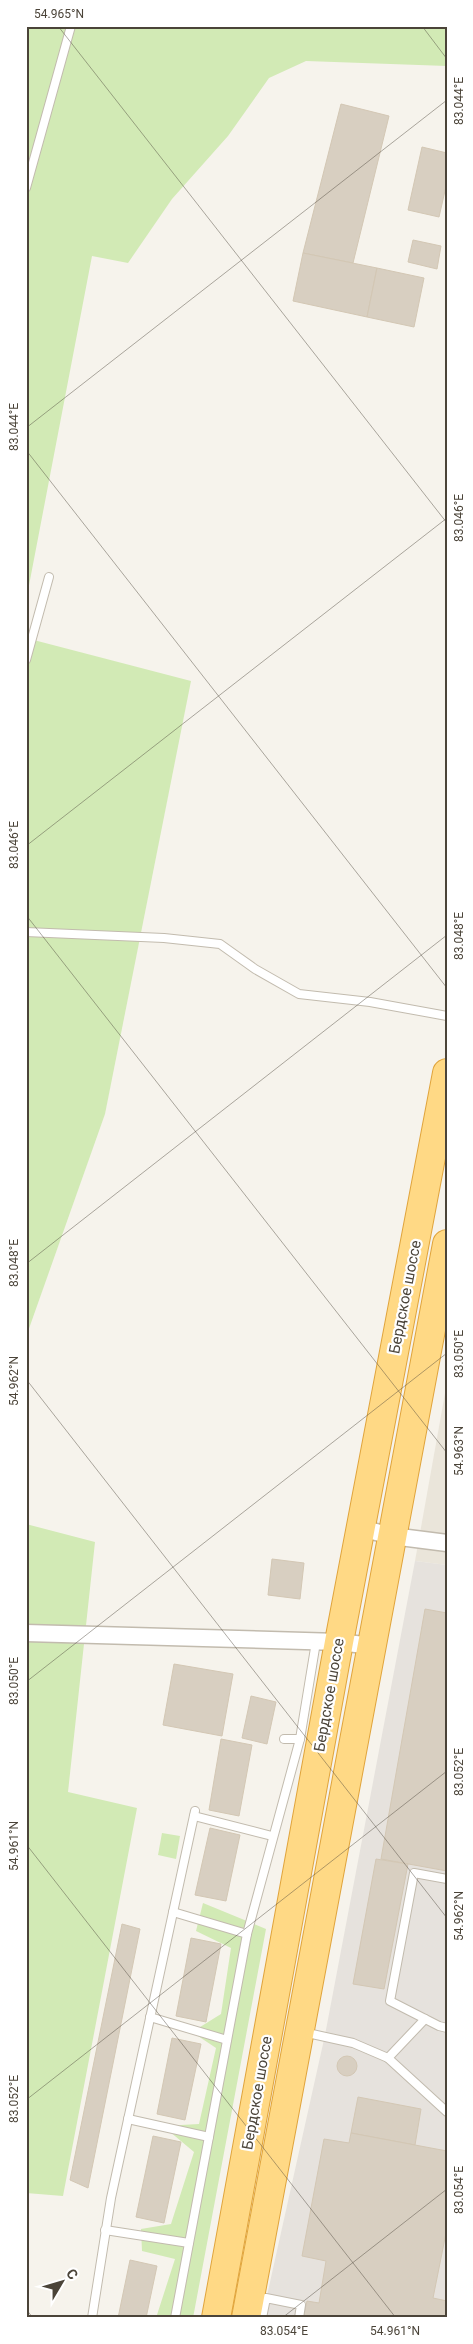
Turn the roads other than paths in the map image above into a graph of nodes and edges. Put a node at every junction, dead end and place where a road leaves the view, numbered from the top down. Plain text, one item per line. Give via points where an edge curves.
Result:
1 (71, 26) edge
2 (26, 188) edge
3 (49, 577) dead end
4 (26, 660) edge
5 (26, 932) edge
6 (447, 1016) edge
7 (447, 1073) edge
8 (446, 1258) edge
9 (360, 1528) junction
10 (392, 1536) junction
11 (447, 1543) edge
12 (26, 1634) edge
13 (328, 1642) junction
14 (372, 1646) junction
15 (284, 1739) dead end
16 (300, 1739) junction
17 (272, 1836) junction
18 (447, 1879) edge
19 (173, 1912) junction
20 (247, 1934) junction
21 (150, 2017) junction
22 (425, 2019) junction
23 (447, 2028) edge
24 (301, 2031) junction
25 (228, 2040) junction
26 (388, 2058) junction
27 (447, 2112) edge
28 (128, 2119) junction
29 (209, 2137) junction
30 (105, 2230) junction
31 (189, 2243) junction
32 (92, 2318) edge
33 (175, 2318) edge
34 (216, 2318) edge
35 (246, 2318) edge
36 (262, 2318) edge
37 (299, 2318) edge

1 - 2 lane
3 - 4 lane
5 - 6 lane via 164,938 220,944 299,994 370,1002
7 - 9 highway, Бердское шоссе
8 - 10 highway, Бердское шоссе
9 - 10 street
9 - 13 highway, Бердское шоссе
10 - 11 street
10 - 14 highway, Бердское шоссе
12 - 13 street
13 - 14 street
13 - 16 lane
13 - 34 highway, Бердское шоссе
14 - 24 highway, Бердское шоссе
15 - 16 lane
16 - 17 lane
17 - 19 lane via 194,1814
17 - 20 lane
18 - 22 lane via 414,1873 390,2000
19 - 20 lane
19 - 21 lane
20 - 25 lane
21 - 25 lane
21 - 28 lane
22 - 23 lane
22 - 26 lane
24 - 26 lane via 353,2043
24 - 35 highway, Бердское шоссе
25 - 29 lane
26 - 27 lane
28 - 29 lane
28 - 30 lane
29 - 31 lane
30 - 31 lane
30 - 32 lane
31 - 33 lane
36 - 37 lane via 266,2298 301,2305

